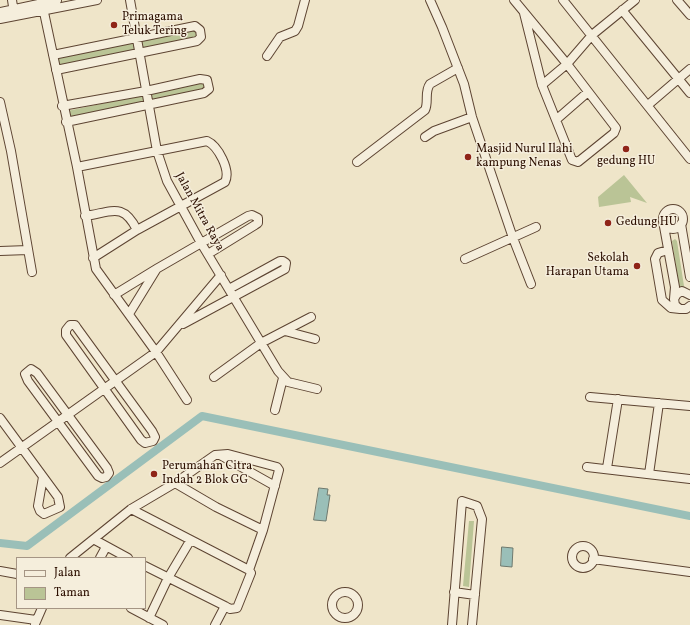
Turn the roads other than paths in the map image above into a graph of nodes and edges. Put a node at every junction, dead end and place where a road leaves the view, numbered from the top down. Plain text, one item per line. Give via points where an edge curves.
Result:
1 (12, 0) edge
2 (57, 0) edge
3 (97, 0) edge
4 (130, 0) edge
5 (305, 0) edge
6 (430, 0) edge
7 (514, 0) edge
8 (564, 0) edge
9 (635, 0) edge
10 (677, 0) edge
11 (24, 7) edge
12 (42, 7) junction
13 (622, 10) junction
14 (0, 12) edge
15 (14, 13) junction
16 (524, 13) junction
17 (690, 15) edge
18 (0, 19) edge
19 (592, 35) junction
20 (136, 37) junction
21 (139, 53) junction
22 (53, 55) junction
23 (267, 56) dead end
24 (567, 64) junction
25 (458, 68) junction
26 (690, 69) edge
27 (56, 70) junction
28 (678, 78) junction
29 (542, 85) junction
30 (146, 91) junction
31 (588, 92) junction
32 (690, 93) edge
33 (0, 102) edge
34 (148, 104) junction
35 (648, 105) junction
36 (62, 106) junction
37 (472, 117) junction
38 (557, 120) junction
39 (66, 122) junction
40 (3, 129) edge
41 (425, 137) dead end
42 (157, 151) junction
43 (690, 159) edge
44 (357, 162) dead end
45 (77, 167) junction
46 (180, 206) junction
47 (86, 216) junction
48 (664, 221) junction
49 (681, 224) junction
50 (536, 227) dead end
51 (137, 230) junction
52 (513, 238) junction
53 (201, 243) junction
54 (28, 250) junction
55 (668, 250) junction
56 (0, 251) edge
57 (208, 254) junction
58 (93, 258) junction
59 (465, 259) dead end
60 (158, 268) junction
61 (32, 272) dead end
62 (221, 275) junction
63 (690, 277) edge
64 (531, 284) dead end
65 (229, 289) junction
66 (688, 292) edge
67 (114, 295) junction
68 (233, 298) junction
69 (674, 299) junction
70 (687, 307) edge
71 (129, 314) junction
72 (311, 317) dead end
73 (178, 327) junction
74 (285, 331) junction
75 (315, 339) dead end
76 (261, 343) junction
77 (156, 352) junction
78 (214, 377) dead end
79 (283, 378) junction
80 (117, 382) junction
81 (106, 389) junction
82 (317, 389) dead end
83 (590, 397) dead end
84 (618, 399) junction
85 (187, 400) dead end
86 (659, 403) junction
87 (690, 406) edge
88 (276, 410) dead end
89 (68, 415) junction
90 (0, 418) edge
91 (59, 422) junction
92 (22, 449) junction
93 (220, 454) junction
94 (0, 463) edge
95 (587, 467) dead end
96 (607, 468) junction
97 (649, 474) junction
98 (43, 477) dead end
99 (690, 478) edge
100 (175, 483) junction
101 (275, 486) junction
102 (131, 509) junction
103 (263, 530) junction
104 (95, 540) junction
105 (190, 541) junction
106 (106, 547) junction
107 (71, 557) edge
108 (101, 557) edge
109 (126, 557) edge
110 (593, 559) dead end
111 (146, 567) edge
112 (249, 570) junction
113 (0, 571) edge
114 (690, 572) edge
115 (16, 574) edge
116 (168, 578) junction
117 (454, 592) junction
118 (475, 595) junction
119 (225, 606) junction
120 (42, 609) edge
121 (133, 609) edge
122 (0, 615) edge
123 (149, 618) junction
124 (35, 622) edge
125 (163, 625) edge
126 (215, 625) edge
127 (452, 625) edge
128 (472, 625) edge

1 - 15 street
2 - 12 street
3 - 12 street
4 - 20 street, Jalan Mitra Raya
5 - 23 street via 295,31 280,37
6 - 25 street
7 - 16 street
8 - 19 street
9 - 13 street
10 - 17 street
11 - 12 street
11 - 15 street
12 - 22 street
13 - 19 street
13 - 28 street
14 - 15 street
15 - 18 street
16 - 24 street
16 - 29 street
19 - 24 street
19 - 35 street
20 - 21 street, Jalan Mitra Raya
20 - 21 street via 195,26 200,30 201,37 197,41
20 - 22 street
21 - 27 street
21 - 30 street, Jalan Mitra Raya
22 - 27 street
24 - 29 street
24 - 31 street
25 - 37 street
25 - 44 street via 430,84 427,88 425,110
26 - 28 street
27 - 36 street
28 - 32 street
28 - 35 street
29 - 38 street
30 - 34 street, Jalan Mitra Raya
30 - 34 street via 204,78 209,85 209,89 204,93
30 - 36 street
31 - 38 street
31 - 38 street via 614,126 614,133 575,162
33 - 40 street
34 - 39 street
34 - 42 street, Jalan Mitra Raya
35 - 43 street
36 - 39 street
37 - 41 street
37 - 52 street
39 - 45 street
40 - 54 street
42 - 45 street
42 - 46 street, Jalan Mitra Raya via 167,181
42 - 46 street via 207,140 224,164 227,172 225,182
45 - 47 street
46 - 51 street
46 - 53 street, Jalan Mitra Raya
47 - 51 street via 119,211 131,217
47 - 58 street
48 - 49 street via 673,229
48 - 49 street via 665,212 674,209 682,214
48 - 55 street
49 - 63 street
50 - 52 street
51 - 58 street
52 - 59 street
52 - 64 street
53 - 57 street, Jalan Mitra Raya
53 - 57 street via 248,216 258,218 258,223
53 - 60 street
54 - 56 street
54 - 61 street
55 - 69 street
55 - 70 street via 658,253 655,260 662,300 671,308
57 - 62 street, Jalan Mitra Raya
58 - 67 street via 96,269
60 - 67 street
60 - 71 street
62 - 65 street, Jalan Mitra Raya
62 - 73 street
65 - 68 street, Jalan Mitra Raya
65 - 68 street via 280,261 286,263 285,269
66 - 69 street via 676,294
67 - 71 street
68 - 73 street
68 - 76 street, Jalan Mitra Raya
69 - 70 street via 675,305
71 - 77 street
72 - 74 street
73 - 77 street
74 - 75 street
74 - 76 street
76 - 78 street
76 - 79 street, Jalan Mitra Raya
77 - 80 street
77 - 85 street
79 - 82 street via 293,384
79 - 88 street
80 - 81 street
80 - 81 street via 152,431 155,437 153,441 145,443 141,440
80 - 81 street via 75,325 70,325 66,335
81 - 89 street
83 - 84 street
84 - 86 street
84 - 96 street
86 - 87 street
86 - 97 street
89 - 91 street
89 - 91 street via 34,370 28,371 26,377
89 - 91 street via 108,468 109,473 106,477 98,476
90 - 92 street
91 - 92 street
92 - 94 street
92 - 98 street
93 - 100 street
93 - 101 street
93 - 101 street via 277,467 279,470
95 - 96 street
96 - 97 street
97 - 99 street
100 - 102 street
100 - 103 street
101 - 103 street
102 - 104 street
102 - 105 street
103 - 112 street
104 - 106 street
104 - 107 street
105 - 112 street
105 - 116 street
106 - 108 street
106 - 109 street
110 - 114 street
111 - 116 street
112 - 119 street via 237,608 230,609
113 - 115 street
116 - 119 street
116 - 123 street
117 - 118 street
117 - 118 street via 462,501 477,506 482,519
117 - 127 street
118 - 128 street
119 - 126 street
120 - 124 street
121 - 123 street
122 - 124 street
123 - 125 street

